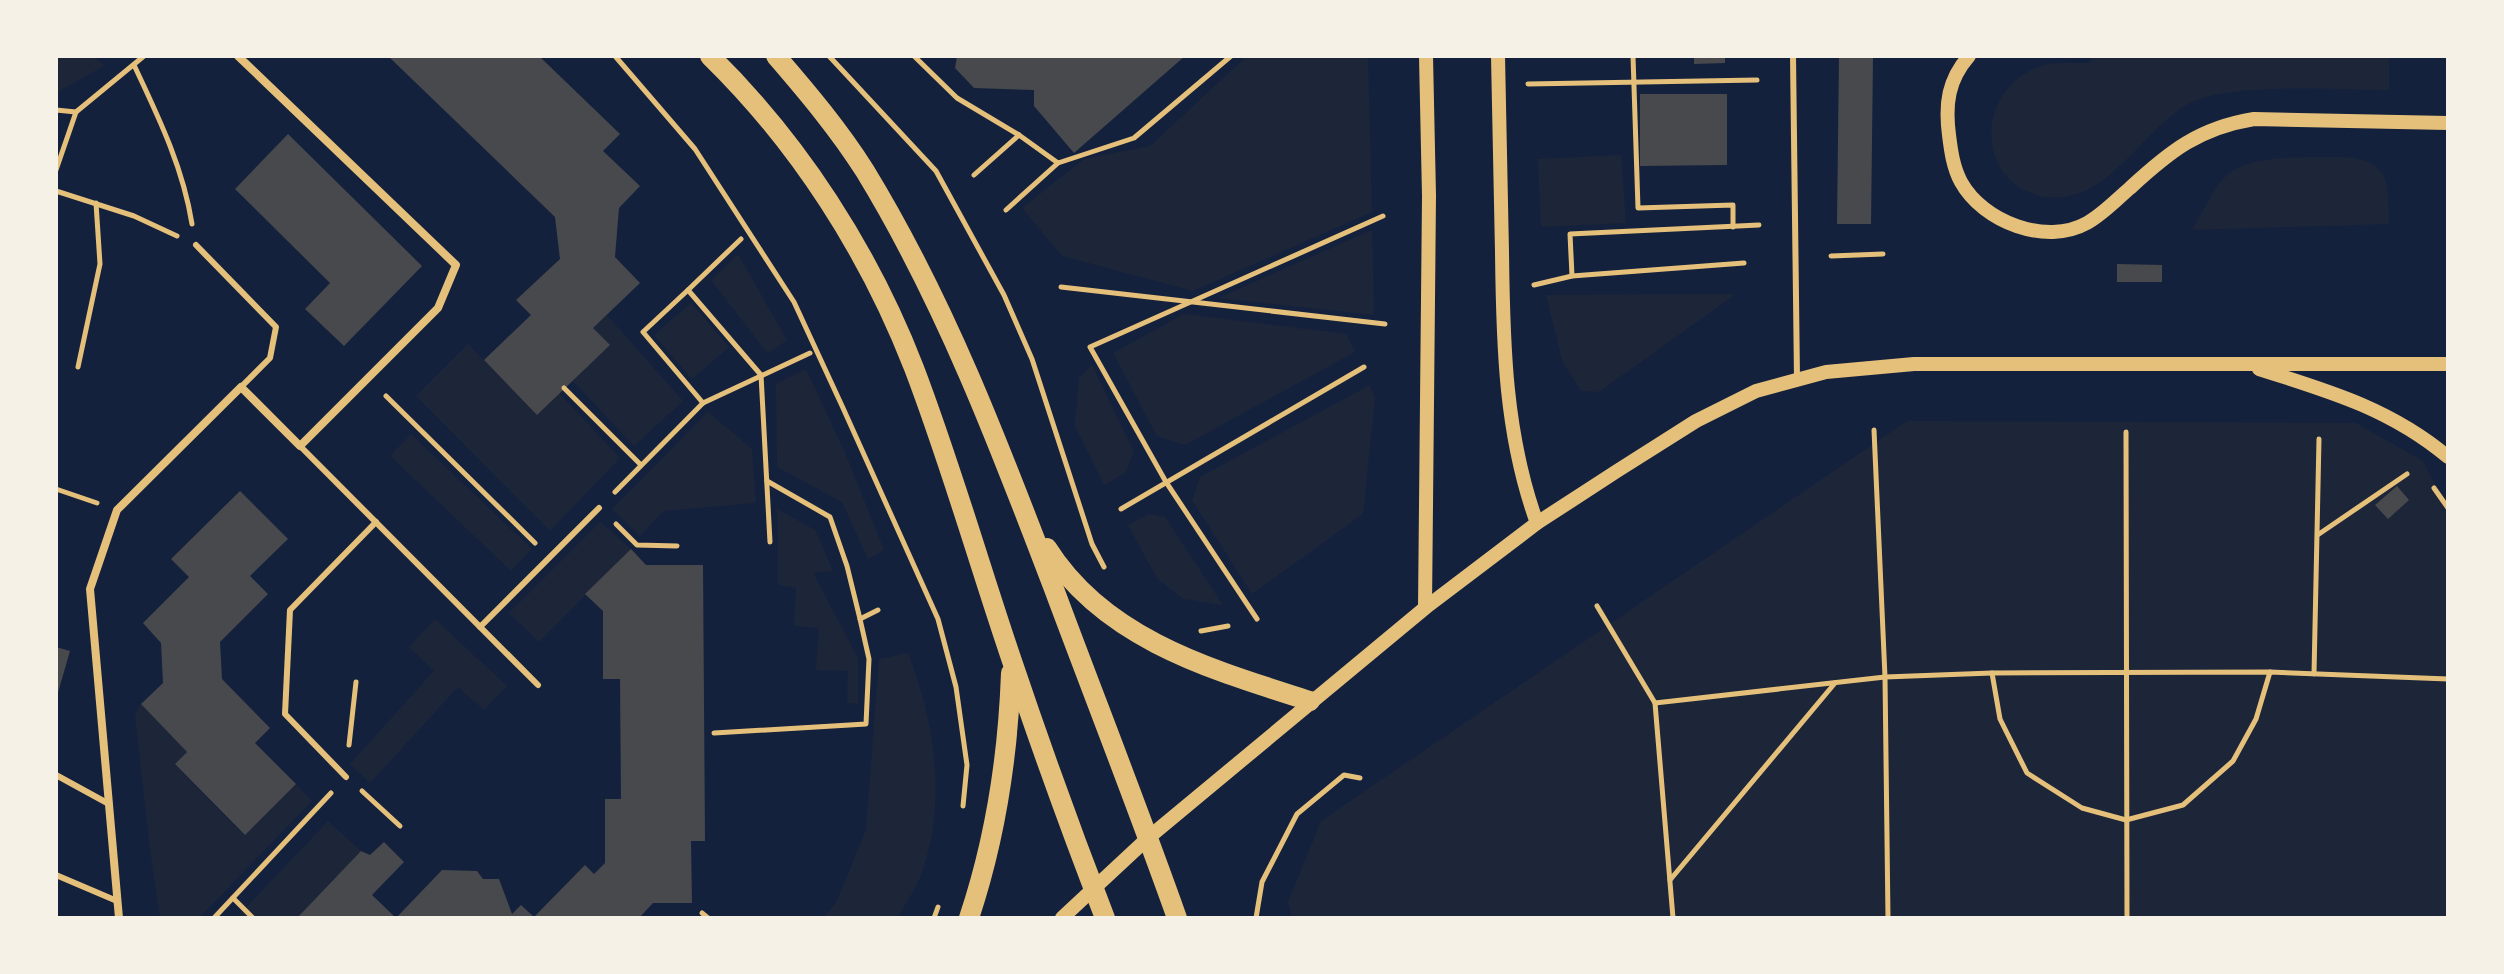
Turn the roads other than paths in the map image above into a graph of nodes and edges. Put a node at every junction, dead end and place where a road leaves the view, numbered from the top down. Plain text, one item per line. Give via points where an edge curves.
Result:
1 (238, 56) edge
2 (710, 56) edge
3 (776, 56) edge
4 (1426, 56) edge
5 (1498, 56) edge
6 (1793, 56) edge
7 (1969, 56) edge
8 (2448, 123) edge
9 (196, 245) road end
10 (2448, 364) edge
11 (2247, 365) junction
12 (1797, 378) junction
13 (241, 387) junction
14 (300, 446) junction
15 (2448, 457) edge
16 (599, 508) road end
17 (1026, 515) junction
18 (376, 522) junction
19 (1537, 523) junction
20 (1425, 608) junction
21 (480, 627) junction
22 (1012, 661) junction
23 (538, 685) dead end
24 (1310, 701) junction
25 (56, 775) edge
26 (346, 777) road end
27 (109, 804) junction
28 (1148, 838) junction
29 (56, 875) edge
30 (1093, 887) junction
31 (117, 901) junction
32 (119, 918) edge
33 (969, 918) edge
34 (1062, 918) edge
35 (1105, 918) edge
36 (1177, 918) edge

1 - 14 street via 456,265 438,308
2 - 22 main road via 784,138 827,198 873,279 913,366
3 - 17 main road via 864,170 905,242 950,331
4 - 20 street
5 - 19 street via 1503,348 1514,443
6 - 12 lane
7 - 8 street via 1954,76 1946,112 1954,167 1972,198 1992,215 2038,231 2064,232 2087,224 2181,145 2231,123
9 - 13 lane via 276,327 270,358
10 - 11 street
11 - 12 street via 1914,364
11 - 15 street via 2380,411
12 - 19 street via 1756,391 1696,421
13 - 14 street
13 - 27 street via 117,510 90,589
14 - 18 lane
16 - 21 lane
17 - 24 main road via 1055,561 1106,614 1154,644 1207,667
17 - 28 main road
18 - 21 lane
18 - 26 lane via 290,610 285,714
19 - 20 street
20 - 24 street
21 - 23 lane
22 - 30 main road
22 - 33 main road via 997,819
24 - 28 street
25 - 27 lane
27 - 31 street
28 - 30 street
28 - 36 main road
29 - 31 lane
30 - 34 street
30 - 35 main road
31 - 32 street

